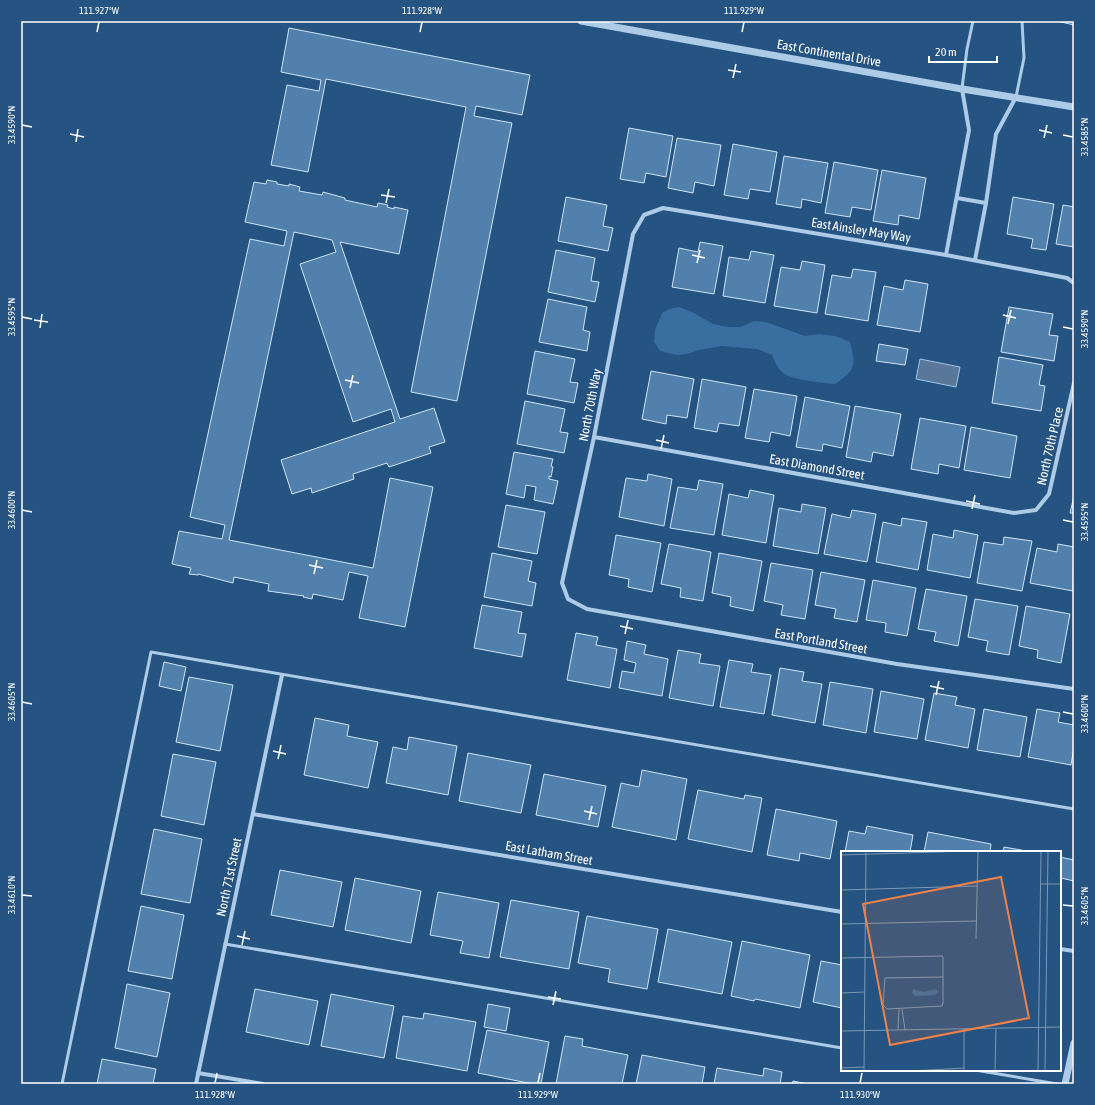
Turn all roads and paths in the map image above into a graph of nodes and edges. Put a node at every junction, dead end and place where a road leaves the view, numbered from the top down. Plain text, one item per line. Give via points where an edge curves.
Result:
1 (580, 21) edge
2 (973, 21) edge
3 (1022, 21) edge
4 (962, 89) junction
5 (1016, 97) junction
6 (1074, 107) edge
7 (957, 198) junction
8 (986, 203) junction
9 (644, 215) joint
10 (946, 254) junction
11 (975, 260) junction
12 (1074, 283) edge
13 (1074, 382) edge
14 (594, 437) junction
15 (1036, 510) joint
16 (568, 599) joint
17 (282, 675) junction
18 (1074, 689) edge
19 (1074, 809) edge
20 (253, 814) junction
21 (841, 912) edge
22 (225, 944) junction
23 (1061, 949) edge
24 (1074, 951) edge
25 (1074, 1043) edge
26 (841, 1048) edge
27 (980, 1071) edge
28 (198, 1073) junction
29 (62, 1084) edge
30 (196, 1084) edge
31 (263, 1084) edge
32 (1057, 1084) edge
33 (1066, 1084) edge

1 - 4 street, East Continental Drive
2 - 4 lane
3 - 5 lane via 1024,58
4 - 5 street, East Continental Drive
4 - 7 street via 969,130
5 - 6 street, East Continental Drive
5 - 8 street via 996,134
7 - 8 street
7 - 10 street
8 - 11 street
9 - 10 street, East Ainsley May Way via 663,208
9 - 14 street, North 70th Way via 633,234
10 - 11 street, East Ainsley May Way
11 - 12 street, East Ainsley May Way via 1067,278
13 - 15 street, North 70th Place via 1049,494
14 - 15 street, East Diamond Street via 1014,513
14 - 16 street, North 70th Way via 562,583
16 - 18 street, East Portland Street via 587,609 775,643 897,664
17 - 19 lane
17 - 20 street, North 71st Street
17 - 29 lane via 151,652
20 - 21 street, East Latham Street
20 - 22 street, North 71st Street
22 - 26 lane
22 - 28 street, North 71st Street
23 - 24 street
25 - 33 street
27 - 32 lane
28 - 30 street, North 71st Street
28 - 31 street

